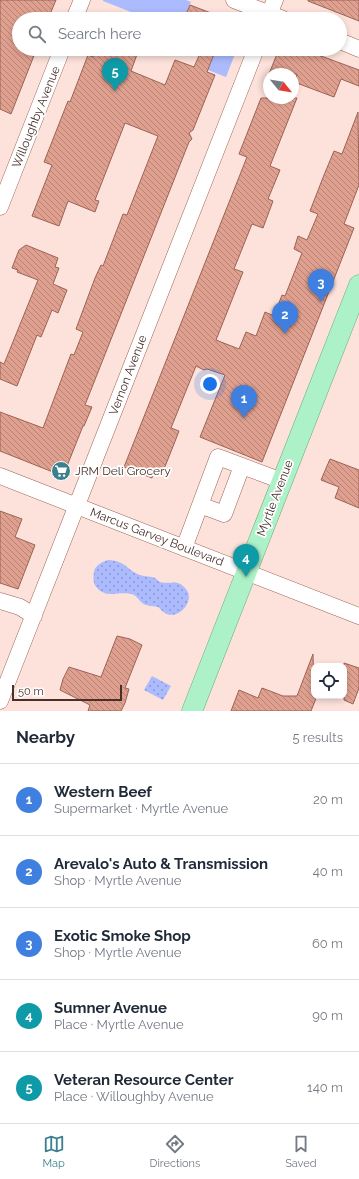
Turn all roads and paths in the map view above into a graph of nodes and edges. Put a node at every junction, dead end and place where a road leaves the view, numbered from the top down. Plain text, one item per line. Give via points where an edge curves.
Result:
1 (82, 0) edge
2 (234, 0) edge
3 (77, 12) edge
4 (271, 12) edge
5 (347, 44) edge
6 (359, 49) edge
7 (59, 56) edge
8 (253, 56) edge
9 (0, 207) edge
10 (359, 285) edge
11 (242, 466) junction
12 (0, 476) edge
13 (282, 481) junction
14 (200, 505) junction
15 (77, 506) junction
16 (184, 548) junction
17 (246, 572) junction
18 (0, 601) edge
19 (34, 616) junction
20 (359, 616) edge
21 (0, 701) edge
22 (192, 711) edge

1 - 3 street
2 - 4 street
5 - 6 street
7 - 9 street, Willoughby Avenue
8 - 15 street, Vernon Avenue
10 - 13 main road, Myrtle Avenue
11 - 13 street
11 - 14 street via 224,514
11 - 14 street via 218,457
12 - 15 street, Marcus Garvey Boulevard
13 - 17 main road, Myrtle Avenue
14 - 16 street
15 - 16 street, Marcus Garvey Boulevard
15 - 19 street, Vernon Avenue
16 - 17 street, Marcus Garvey Boulevard
17 - 20 street, Marcus Garvey Boulevard
17 - 22 main road, Myrtle Avenue
18 - 19 street via 20,607
19 - 21 street, Vernon Avenue

